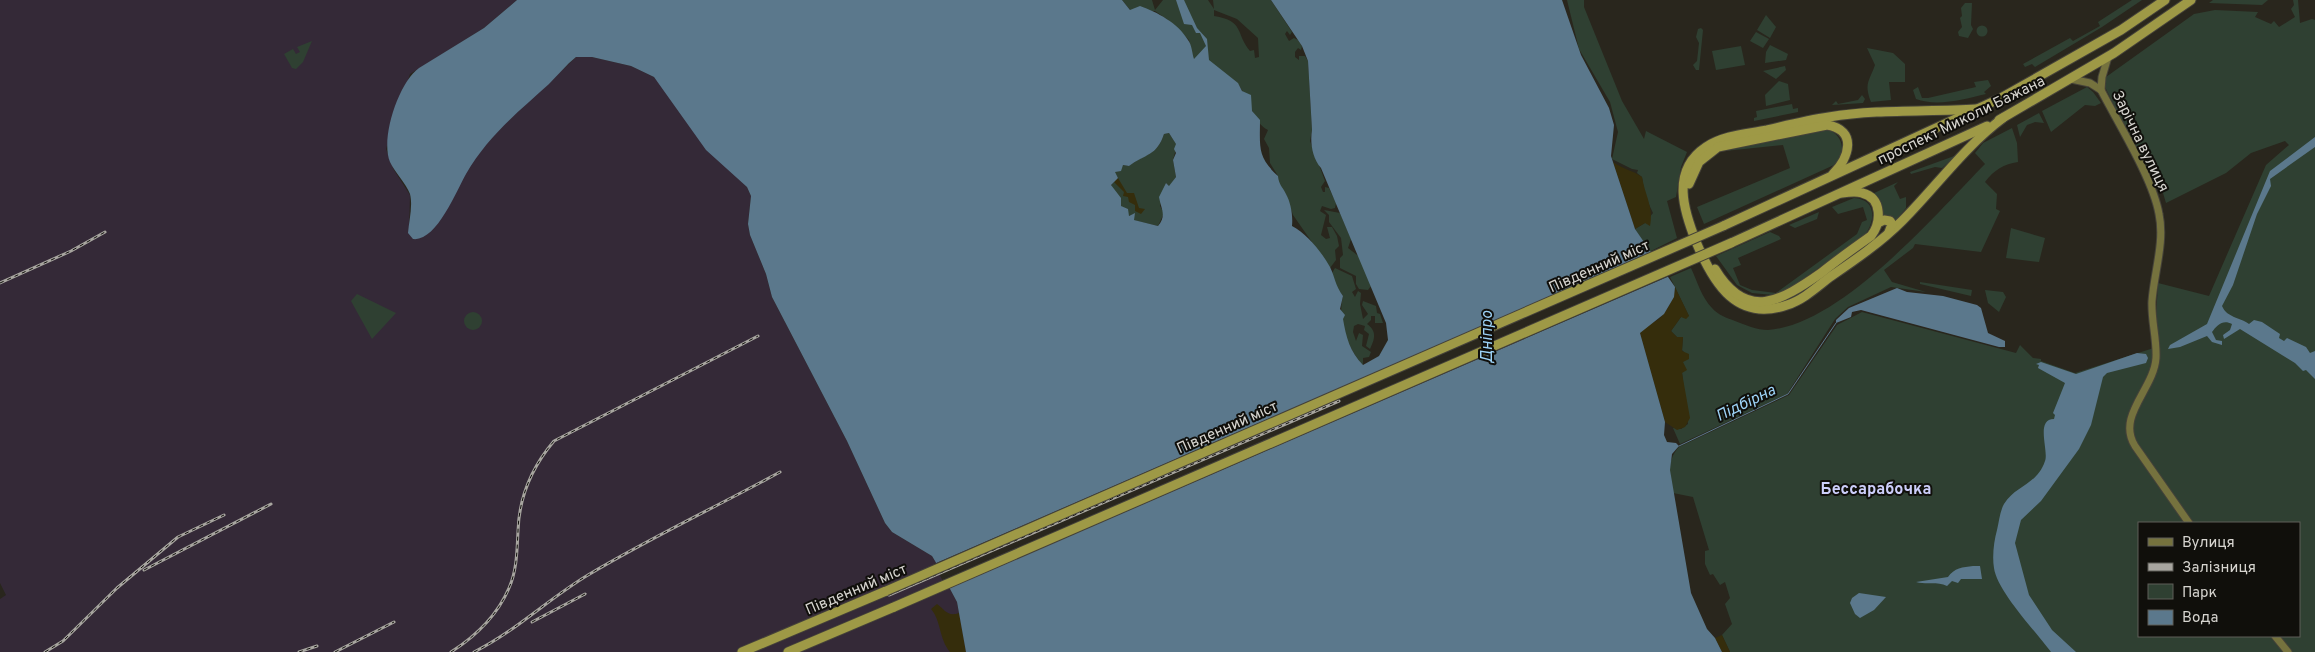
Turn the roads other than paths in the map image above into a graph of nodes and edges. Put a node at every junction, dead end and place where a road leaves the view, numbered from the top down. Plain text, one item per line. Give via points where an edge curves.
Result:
1 (2165, 0) edge
2 (2191, 0) edge
3 (2108, 56) junction
4 (2072, 79) junction
5 (2101, 90) junction
6 (1976, 109) junction
7 (2003, 118) junction
8 (1833, 174) junction
9 (1842, 193) junction
10 (1878, 223) junction
11 (1723, 226) joint
12 (1889, 232) junction
13 (1731, 243) joint
14 (2187, 522) edge
15 (2276, 637) edge
16 (742, 652) edge
17 (788, 652) edge
18 (2288, 652) edge

1 - 6 highway, проспект Миколи Бажана via 2046,74
2 - 3 highway, проспект Миколи Бажана
3 - 4 highway, проспект Миколи Бажана
3 - 5 street, Зарічна вулиця
4 - 5 street, Зарічна вулиця via 2090,83
4 - 7 highway, проспект Миколи Бажана
5 - 14 street, Зарічна вулиця via 2148,181 2159,214 2160,240 2152,302 2155,364 2130,422 2129,433
6 - 8 highway, проспект Миколи Бажана
6 - 12 highway via 1831,117 1728,138 1696,155 1684,180 1683,205 1706,264 1723,292 1753,308 1789,305
7 - 9 highway, проспект Миколи Бажана
7 - 12 highway via 1974,142
8 - 10 highway via 1846,159 1848,145 1844,134 1827,125 1730,143 1718,147 1699,162 1689,181 1690,212 1710,260 1725,285 1752,300 1765,302 1786,296 1871,236
8 - 11 highway, проспект Миколи Бажана
9 - 10 highway via 1862,193 1872,199 1878,210
9 - 13 highway, проспект Миколи Бажана
10 - 12 highway via 1890,221
11 - 16 highway, Південний міст, bridge
13 - 17 highway, Південний міст, bridge
15 - 18 street

